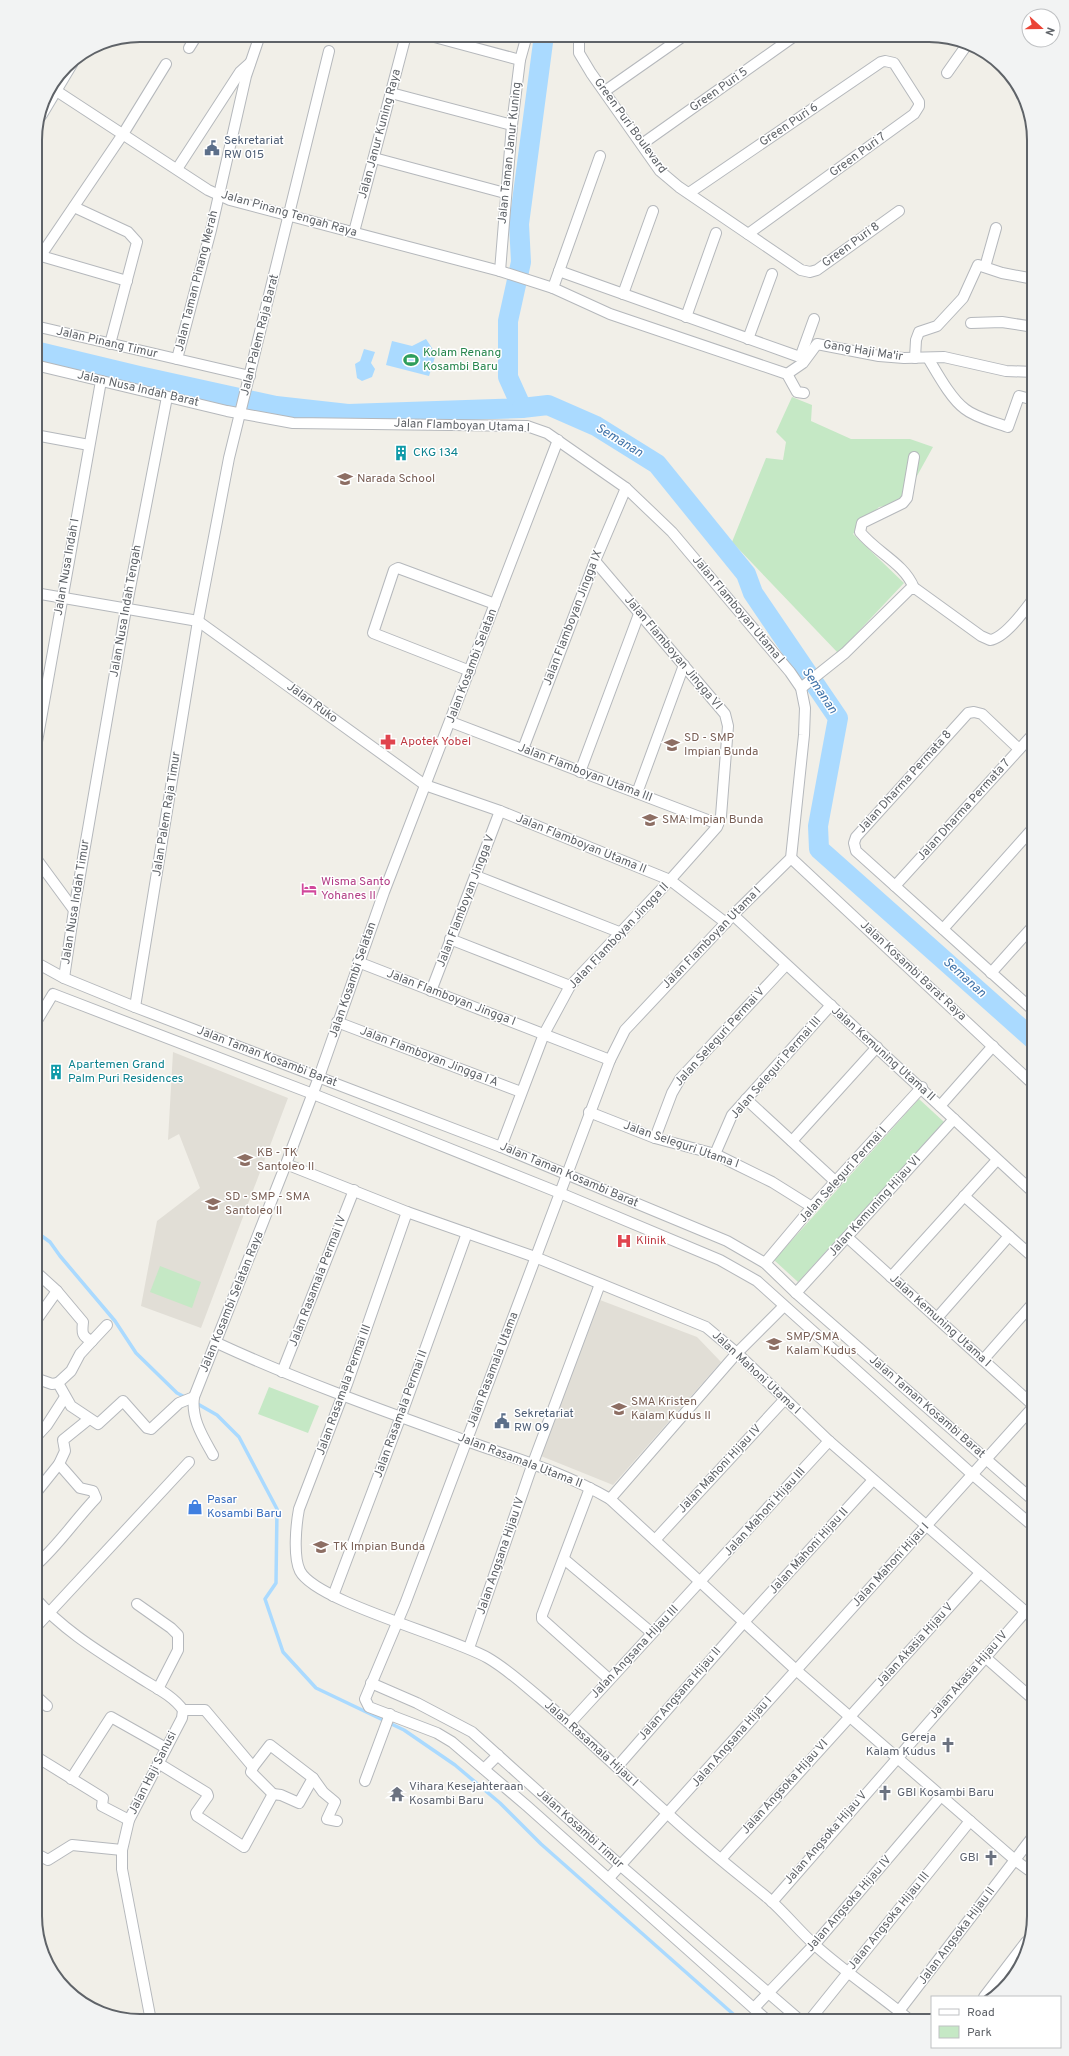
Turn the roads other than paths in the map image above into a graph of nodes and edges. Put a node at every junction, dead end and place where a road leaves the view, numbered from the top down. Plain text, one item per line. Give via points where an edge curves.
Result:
1 (192, 42) edge
2 (258, 42) edge
3 (404, 42) edge
4 (453, 42) edge
5 (525, 42) edge
6 (579, 42) edge
7 (675, 42) edge
8 (786, 42) edge
9 (189, 48) dead end
10 (964, 49) edge
11 (329, 51) dead end
12 (520, 60) junction
13 (890, 61) joint
14 (250, 63) junction
15 (166, 64) dead end
16 (947, 73) dead end
17 (55, 90) edge
18 (604, 90) junction
19 (391, 93) junction
20 (512, 125) junction
21 (123, 134) junction
22 (642, 144) junction
23 (600, 156) dead end
24 (374, 158) junction
25 (177, 169) junction
26 (505, 193) junction
27 (689, 193) junction
28 (218, 195) junction
29 (74, 206) junction
30 (653, 211) dead end
31 (899, 211) dead end
32 (289, 216) junction
33 (996, 228) dead end
34 (354, 232) junction
35 (716, 233) dead end
36 (748, 234) junction
37 (42, 254) edge
38 (42, 261) edge
39 (985, 267) junction
40 (801, 270) joint
41 (559, 271) junction
42 (503, 272) junction
43 (772, 274) dead end
44 (1027, 277) edge
45 (127, 281) junction
46 (553, 288) junction
47 (623, 294) junction
48 (686, 317) junction
49 (814, 319) dead end
50 (971, 324) dead end
51 (1027, 326) edge
52 (42, 328) edge
53 (748, 339) junction
54 (110, 344) junction
55 (915, 358) junction
56 (928, 358) junction
57 (177, 359) junction
58 (42, 367) edge
59 (1027, 372) edge
60 (787, 374) junction
61 (249, 380) junction
62 (101, 381) junction
63 (804, 393) dead end
64 (167, 396) junction
65 (1027, 398) edge
66 (241, 411) junction
67 (42, 436) edge
68 (558, 440) junction
69 (89, 445) junction
70 (914, 457) dead end
71 (626, 488) junction
72 (594, 561) junction
73 (914, 588) junction
74 (42, 594) edge
75 (62, 597) junction
76 (496, 604) junction
77 (1027, 607) edge
78 (126, 608) junction
79 (639, 614) junction
80 (198, 621) junction
81 (684, 665) junction
82 (470, 670) junction
83 (803, 687) junction
84 (42, 703) edge
85 (451, 722) junction
86 (1027, 740) edge
87 (523, 749) junction
88 (1019, 749) junction
89 (580, 772) junction
90 (425, 785) junction
91 (637, 793) junction
92 (500, 811) junction
93 (718, 824) junction
94 (88, 826) joint
95 (1027, 835) edge
96 (791, 858) junction
97 (42, 867) edge
98 (476, 876) junction
99 (670, 880) junction
100 (895, 886) junction
101 (74, 910) junction
102 (733, 915) junction
103 (726, 923) junction
104 (943, 929) junction
105 (619, 932) junction
106 (1027, 933) edge
107 (450, 939) junction
108 (358, 962) junction
109 (786, 965) junction
110 (42, 966) edge
111 (991, 973) junction
112 (64, 978) junction
113 (570, 986) junction
114 (431, 991) junction
115 (831, 1005) junction
116 (1027, 1005) edge
117 (135, 1007) junction
118 (42, 1012) edge
119 (338, 1022) junction
120 (544, 1034) junction
121 (993, 1046) junction
122 (877, 1047) junction
123 (610, 1060) junction
124 (321, 1078) junction
125 (1027, 1078) edge
126 (922, 1087) junction
127 (521, 1092) junction
128 (313, 1093) junction
129 (746, 1099) junction
130 (940, 1106) junction
131 (589, 1112) junction
132 (954, 1119) junction
133 (655, 1138) junction
134 (792, 1141) junction
135 (501, 1147) junction
136 (715, 1154) junction
137 (998, 1160) junction
138 (286, 1164) junction
139 (567, 1176) junction
140 (836, 1182) junction
141 (1027, 1187) edge
142 (354, 1190) junction
143 (561, 1192) junction
144 (964, 1196) junction
145 (812, 1207) junction
146 (407, 1212) junction
147 (467, 1233) junction
148 (1009, 1236) junction
149 (847, 1237) junction
150 (1027, 1252) edge
151 (535, 1257) junction
152 (765, 1263) junction
153 (42, 1277) edge
154 (891, 1277) junction
155 (600, 1284) junction
156 (58, 1291) junction
157 (796, 1293) junction
158 (784, 1306) junction
159 (1027, 1310) edge
160 (42, 1313) edge
161 (937, 1318) junction
162 (107, 1325) dead end
163 (92, 1341) junction
164 (217, 1343) junction
165 (737, 1353) junction
166 (983, 1360) junction
167 (282, 1372) junction
168 (42, 1380) edge
169 (58, 1383) junction
170 (343, 1395) junction
171 (65, 1397) junction
172 (194, 1397) junction
173 (785, 1399) junction
174 (1027, 1400) edge
175 (1027, 1414) edge
176 (401, 1416) junction
177 (89, 1418) junction
178 (42, 1430) edge
179 (466, 1441) junction
180 (829, 1441) junction
181 (213, 1455) dead end
182 (986, 1460) junction
183 (189, 1462) dead end
184 (533, 1463) junction
185 (59, 1464) junction
186 (973, 1474) junction
187 (873, 1480) junction
188 (42, 1485) edge
189 (590, 1488) junction
190 (1027, 1495) edge
191 (610, 1499) junction
192 (1027, 1521) edge
193 (926, 1527) junction
194 (655, 1540) junction
195 (564, 1559) junction
196 (42, 1560) edge
197 (300, 1571) joint
198 (980, 1573) junction
199 (700, 1582) junction
200 (333, 1596) junction
201 (137, 1604) dead end
202 (42, 1606) edge
203 (1025, 1612) joint
204 (49, 1614) junction
205 (42, 1621) edge
206 (398, 1622) junction
207 (744, 1622) junction
208 (652, 1633) junction
209 (469, 1648) junction
210 (985, 1657) junction
211 (796, 1670) junction
212 (609, 1679) junction
213 (372, 1683) junction
214 (158, 1689) junction
215 (1027, 1694) edge
216 (42, 1701) edge
217 (47, 1706) dead end
218 (183, 1710) junction
219 (850, 1716) junction
220 (388, 1719) junction
221 (570, 1723) junction
222 (166, 1748) junction
223 (498, 1755) junction
224 (897, 1757) junction
225 (42, 1760) edge
226 (158, 1763) junction
227 (253, 1767) junction
228 (617, 1767) junction
229 (484, 1769) junction
230 (313, 1778) junction
231 (72, 1779) junction
232 (365, 1781) dead end
233 (273, 1794) junction
234 (941, 1796) junction
235 (668, 1815) junction
236 (129, 1820) junction
237 (337, 1821) dead end
238 (970, 1821) junction
239 (1027, 1844) edge
240 (122, 1850) junction
241 (42, 1857) edge
242 (721, 1859) junction
243 (1015, 1860) junction
244 (621, 1866) junction
245 (1027, 1869) edge
246 (609, 1878) junction
247 (772, 1902) junction
248 (814, 1945) junction
249 (1022, 1948) edge
250 (848, 1973) junction
251 (769, 1994) junction
252 (985, 1995) edge
253 (754, 2008) junction
254 (899, 2011) junction
255 (150, 2014) edge
256 (760, 2014) edge
257 (793, 2014) edge
258 (815, 2014) edge
259 (903, 2014) edge

1 - 9 street
2 - 14 street, Jalan Taman Pinang Merah
3 - 19 street, Jalan Janur Kuning Raya
4 - 12 street
5 - 12 street, Jalan Taman Janur Kuning
6 - 18 street, Green Puri Boulevard via 579,53
7 - 18 street
8 - 22 street, Green Puri 5
10 - 16 street
11 - 32 street, Jalan Palem Raja Barat
12 - 20 street, Jalan Taman Janur Kuning
13 - 27 street, Green Puri 6 via 881,62
13 - 36 street, Green Puri 7 via 917,97 917,111
14 - 25 street, Jalan Taman Pinang Merah via 240,72
14 - 28 street, Jalan Taman Pinang Merah
15 - 21 street
17 - 21 street, Jalan Pinang Tengah Raya
18 - 22 street, Green Puri Boulevard
19 - 20 street
19 - 24 street, Jalan Janur Kuning Raya
20 - 26 street, Jalan Taman Janur Kuning
21 - 25 street, Jalan Pinang Tengah Raya
21 - 29 street
22 - 27 street, Green Puri Boulevard via 660,171
23 - 41 street
24 - 26 street
24 - 34 street, Jalan Janur Kuning Raya
25 - 28 street, Jalan Pinang Tengah Raya
26 - 42 street, Jalan Taman Janur Kuning
27 - 36 street, Green Puri Boulevard
28 - 32 street, Jalan Pinang Tengah Raya
28 - 57 street, Jalan Taman Pinang Merah
29 - 37 street
29 - 45 street via 134,237 137,246
30 - 47 street
31 - 40 street, Green Puri 8 via 817,270
32 - 34 street, Jalan Pinang Tengah Raya
32 - 61 street, Jalan Palem Raja Barat
33 - 39 street
34 - 42 street, Jalan Pinang Tengah Raya
35 - 48 street
36 - 40 street, Green Puri Boulevard
38 - 45 street
39 - 44 street
39 - 55 street via 977,266 963,298 937,326 919,332
41 - 46 street
41 - 47 street
42 - 46 street, Jalan Pinang Tengah Raya
43 - 53 street
45 - 54 street
46 - 60 street, Jalan Pinang Tengah Raya via 610,314
47 - 48 street
48 - 53 street
49 - 53 street via 800,356
50 - 51 street via 1002,322
52 - 54 street, Jalan Pinang Timur
54 - 57 street, Jalan Pinang Timur
55 - 56 street, Gang Haji Ma'ir
55 - 60 street, Gang Haji Ma'ir via 879,356 817,344 803,363
56 - 59 street, Gang Haji Ma'ir via 944,357 1006,371
56 - 65 street via 964,409 981,417 1008,427 1019,396
57 - 61 street, Jalan Pinang Timur
58 - 62 street, Jalan Nusa Indah Barat
60 - 63 street via 797,392
61 - 66 street, Jalan Palem Raja Barat
62 - 64 street, Jalan Nusa Indah Barat
62 - 69 street, Jalan Nusa Indah I
64 - 66 street, Jalan Nusa Indah Barat
64 - 78 street, Jalan Nusa Indah Tengah
66 - 68 street, Jalan Flamboyan Utama I via 293,423 527,426
66 - 80 street, Jalan Palem Raja Barat via 229,458
67 - 69 street
68 - 71 street, Jalan Flamboyan Utama I
68 - 76 street, Jalan Kosambi Selatan
69 - 75 street, Jalan Nusa Indah I
70 - 73 street via 907,498 903,503 862,523 860,532 867,541 906,572
71 - 72 street, Jalan Flamboyan Jingga IX
71 - 83 street, Jalan Flamboyan Utama I via 672,532
72 - 79 street, Jalan Flamboyan Jingga VI
72 - 87 street, Jalan Flamboyan Jingga IX
73 - 77 street via 990,640 997,638
73 - 83 street via 845,653
74 - 75 street
75 - 78 street
75 - 84 street, Jalan Nusa Indah I
76 - 82 street, Jalan Kosambi Selatan
76 - 82 street via 398,568 394,570 373,633
78 - 80 street
78 - 94 street, Jalan Nusa Indah Tengah
79 - 81 street, Jalan Flamboyan Jingga VI
79 - 89 street
80 - 90 street, Jalan Ruko
80 - 117 street, Jalan Palem Raja Timur
81 - 91 street
81 - 93 street, Jalan Flamboyan Jingga VI via 725,714 727,721
82 - 85 street, Jalan Kosambi Selatan
83 - 96 street, Jalan Flamboyan Utama I via 804,735
85 - 87 street, Jalan Flamboyan Utama III
85 - 90 street, Jalan Kosambi Selatan
86 - 88 street, Jalan Dharma Permata 7
87 - 89 street, Jalan Flamboyan Utama III
88 - 100 street, Jalan Dharma Permata 7
88 - 100 street, Jalan Dharma Permata 8 via 982,714 968,713 856,836 856,851
89 - 91 street, Jalan Flamboyan Utama III
90 - 92 street, Jalan Flamboyan Utama II
90 - 108 street, Jalan Kosambi Selatan
91 - 93 street, Jalan Flamboyan Utama III
92 - 98 street, Jalan Flamboyan Jingga V
92 - 99 street, Jalan Flamboyan Utama II
93 - 99 street
94 - 101 street, Jalan Nusa Indah Timur
95 - 104 street
96 - 102 street, Jalan Flamboyan Utama I
96 - 121 street, Jalan Kosambi Barat Raya
97 - 101 street
98 - 105 street
98 - 107 street, Jalan Flamboyan Jingga V
99 - 103 street, Jalan Flamboyan Utama II
99 - 105 street, Jalan Flamboyan Jingga II
100 - 104 street, Jalan Dharma Permata 8
101 - 112 street, Jalan Nusa Indah Timur
102 - 103 street, Jalan Flamboyan Utama I
102 - 109 street, Jalan Kemuning Utama II
103 - 123 street, Jalan Flamboyan Utama I via 625,1030
104 - 111 street, Jalan Dharma Permata 8
105 - 113 street, Jalan Flamboyan Jingga II
106 - 111 street
107 - 113 street
107 - 114 street, Jalan Flamboyan Jingga V
108 - 114 street, Jalan Flamboyan Jingga I
108 - 119 street, Jalan Kosambi Selatan
109 - 115 street, Jalan Kemuning Utama II
109 - 133 street, Jalan Seleguri Permai V via 680,1079
110 - 112 street, Jalan Taman Kosambi Barat
111 - 116 street, Jalan Dharma Permata 8
112 - 117 street, Jalan Taman Kosambi Barat
113 - 120 street, Jalan Flamboyan Jingga II
114 - 120 street, Jalan Flamboyan Jingga I
115 - 122 street, Jalan Kemuning Utama II
115 - 129 street, Jalan Seleguri Permai III
117 - 124 street, Jalan Taman Kosambi Barat
118 - 128 street, Jalan Taman Kosambi Barat via 53,994
119 - 124 street, Jalan Kosambi Selatan
119 - 127 street, Jalan Flamboyan Jingga I A
120 - 123 street, Jalan Flamboyan Jingga I
120 - 127 street
121 - 125 street, Jalan Kosambi Barat Raya
121 - 130 street
122 - 126 street, Jalan Kemuning Utama II
122 - 134 street
123 - 131 street, Jalan Flamboyan Utama I
124 - 128 street, Jalan Kosambi Selatan
124 - 135 street, Jalan Taman Kosambi Barat
126 - 130 street, Jalan Kemuning Utama II
126 - 140 street, Jalan Seleguri Permai I
127 - 135 street
128 - 138 street, Jalan Kosambi Selatan Raya
128 - 143 street, Jalan Taman Kosambi Barat
129 - 134 street
129 - 136 street, Jalan Seleguri Permai III via 732,1115
130 - 132 street, Jalan Kemuning Utama II
131 - 133 street, Jalan Seleguri Utama I
131 - 139 street, Jalan Flamboyan Utama I
132 - 137 street, Jalan Kemuning Utama II
132 - 149 street, Jalan Kemuning Hijau VI
133 - 136 street, Jalan Seleguri Utama I
134 - 140 street
135 - 139 street, Jalan Taman Kosambi Barat
136 - 145 street, Jalan Seleguri Utama I via 772,1182
137 - 141 street, Jalan Kemuning Utama II
137 - 144 street
138 - 142 street
138 - 164 street, Jalan Kosambi Selatan Raya
139 - 143 street, Jalan Rasamala Utama
139 - 152 street, Jalan Taman Kosambi Barat via 727,1241
140 - 145 street, Jalan Seleguri Permai I
142 - 146 street
142 - 167 street, Jalan Rasamala Permai IV
143 - 151 street, Jalan Rasamala Utama
143 - 158 street, Jalan Taman Kosambi Barat via 720,1260 757,1281
144 - 148 street
144 - 154 street
145 - 152 street, Jalan Seleguri Permai I
146 - 147 street
146 - 170 street, Jalan Rasamala Permai III
147 - 151 street
147 - 176 street, Jalan Rasamala Permai II
148 - 150 street
148 - 161 street
149 - 154 street, Jalan Kemuning Utama I
149 - 157 street, Jalan Kemuning Hijau VI
151 - 155 street, Jalan Mahoni Utama I
151 - 179 street, Jalan Rasamala Utama
152 - 157 street, Jalan Taman Kosambi Barat
153 - 156 street
154 - 161 street, Jalan Kemuning Utama I
155 - 165 street, Jalan Mahoni Utama I via 696,1322 714,1333
155 - 184 street, Jalan Angsana Hijau IV
156 - 160 street
156 - 163 street via 83,1322 83,1335
157 - 182 street, Jalan Taman Kosambi Barat
158 - 165 street
158 - 186 street, Jalan Taman Kosambi Barat
159 - 166 street
161 - 166 street, Jalan Kemuning Utama I
162 - 163 street
163 - 169 street via 80,1354 71,1371
164 - 167 street, Jalan Rasamala Utama II
164 - 172 street, Jalan Kosambi Selatan Raya
165 - 173 street, Jalan Mahoni Utama I
165 - 191 street
166 - 174 street, Jalan Kemuning Utama I
167 - 170 street, Jalan Rasamala Utama II
168 - 169 street
169 - 171 street
170 - 176 street, Jalan Rasamala Utama II
170 - 197 street, Jalan Rasamala Permai III via 299,1509 296,1524
171 - 177 street via 71,1406
171 - 178 street
172 - 177 street via 179,1403 151,1429 147,1428 123,1401 98,1424
172 - 181 street via 194,1417
173 - 180 street, Jalan Mahoni Utama I
173 - 194 street, Jalan Mahoni Hijau IV
175 - 182 street, Jalan Mahoni Hijau I
176 - 179 street, Jalan Rasamala Utama II
176 - 200 street, Jalan Rasamala Permai II
177 - 185 street via 63,1440 64,1451
179 - 184 street, Jalan Rasamala Utama II
179 - 206 street, Jalan Rasamala Utama
180 - 187 street, Jalan Mahoni Utama I
180 - 199 street, Jalan Mahoni Hijau III
182 - 186 street, Jalan Mahoni Hijau I
182 - 190 street, Jalan Taman Kosambi Barat
183 - 204 street
184 - 189 street, Jalan Rasamala Utama II
184 - 209 street, Jalan Angsana Hijau IV
185 - 188 street
185 - 196 street via 80,1488 92,1491 96,1498
186 - 192 street, Jalan Taman Kosambi Barat
186 - 193 street, Jalan Mahoni Hijau I
187 - 193 street, Jalan Mahoni Utama I
187 - 207 street, Jalan Mahoni Hijau II
189 - 191 street, Jalan Rasamala Utama II
189 - 195 street
191 - 194 street, Jalan Rasamala Utama II
193 - 198 street, Jalan Mahoni Utama I
193 - 211 street, Jalan Mahoni Hijau I
194 - 199 street, Jalan Rasamala Utama II
195 - 208 street
195 - 212 street via 542,1619
197 - 200 street, Jalan Rasamala Hijau I via 307,1580
198 - 203 street, Jalan Mahoni Utama I
198 - 219 street, Jalan Akasia Hijau V
199 - 207 street, Jalan Rasamala Utama II
199 - 208 street, Jalan Angsana Hijau III
200 - 206 street, Jalan Rasamala Hijau I
201 - 214 street via 178,1635 178,1650
202 - 204 street
203 - 210 street, Jalan Akasia Hijau IV
204 - 205 street
204 - 214 street via 74,1636
206 - 209 street, Jalan Rasamala Hijau I
206 - 213 street, Jalan Rasamala Utama
207 - 211 street, Jalan Rasamala Utama II
207 - 228 street, Jalan Angsana Hijau II
208 - 212 street, Jalan Angsana Hijau III
209 - 221 street, Jalan Rasamala Hijau I via 508,1671
210 - 215 street
210 - 224 street, Jalan Akasia Hijau IV
211 - 219 street, Jalan Rasamala Utama II
211 - 235 street, Jalan Angsana Hijau I
212 - 221 street, Jalan Angsana Hijau III
213 - 220 street, Jalan Kosambi Timur via 365,1699 366,1704
213 - 223 street, Jalan Kosambi Timur via 457,1723 472,1732
214 - 218 street via 179,1704
216 - 217 street
218 - 222 street, Jalan Haji Sanusi via 182,1718
218 - 227 street via 205,1710
219 - 224 street, Jalan Rasamala Utama II
219 - 242 street, Jalan Angsoka Hijau VI
220 - 229 street, Jalan Kosambi Timur via 449,1739
220 - 232 street
221 - 228 street, Jalan Rasamala Hijau I
222 - 226 street, Jalan Haji Sanusi
222 - 231 street via 111,1717
223 - 229 street
223 - 244 street, Jalan Kosambi Timur
224 - 234 street, Jalan Rasamala Utama II
224 - 247 street, Jalan Angsoka Hijau V
225 - 231 street
226 - 233 street via 207,1793 208,1796 196,1813 197,1816 244,1847
226 - 236 street, Jalan Haji Sanusi
227 - 230 street via 270,1745
227 - 233 street via 251,1772
228 - 235 street, Jalan Rasamala Hijau I
229 - 246 street, Jalan Kosambi Timur
230 - 233 street via 300,1803
230 - 237 street via 335,1803 327,1819
231 - 236 street via 104,1798 102,1806
234 - 238 street, Jalan Rasamala Utama II
234 - 248 street, Jalan Angsoka Hijau IV
235 - 242 street, Jalan Rasamala Hijau I
235 - 244 street, Jalan Angsana Hijau I
236 - 240 street, Jalan Haji Sanusi
238 - 243 street, Jalan Rasamala Utama II
238 - 250 street, Jalan Angsoka Hijau III
239 - 243 street, Jalan Angsoka Hijau II
240 - 241 street via 72,1845 48,1860
240 - 255 street, Jalan Haji Sanusi via 122,1869
242 - 247 street, Jalan Rasamala Hijau I
243 - 245 street, Jalan Rasamala Utama II
243 - 254 street, Jalan Angsoka Hijau II
244 - 246 street
244 - 251 street, Jalan Kosambi Timur
246 - 253 street, Jalan Kosambi Timur
247 - 248 street, Jalan Rasamala Hijau I
248 - 250 street, Jalan Rasamala Hijau I
248 - 251 street, Jalan Angsoka Hijau IV
249 - 252 street
250 - 254 street, Jalan Rasamala Hijau I
250 - 258 street, Jalan Angsoka Hijau III
251 - 253 street, Jalan Angsoka Hijau IV
251 - 257 street, Jalan Kosambi Timur
253 - 256 street, Jalan Kosambi Timur
254 - 259 street, Jalan Rasamala Hijau I

